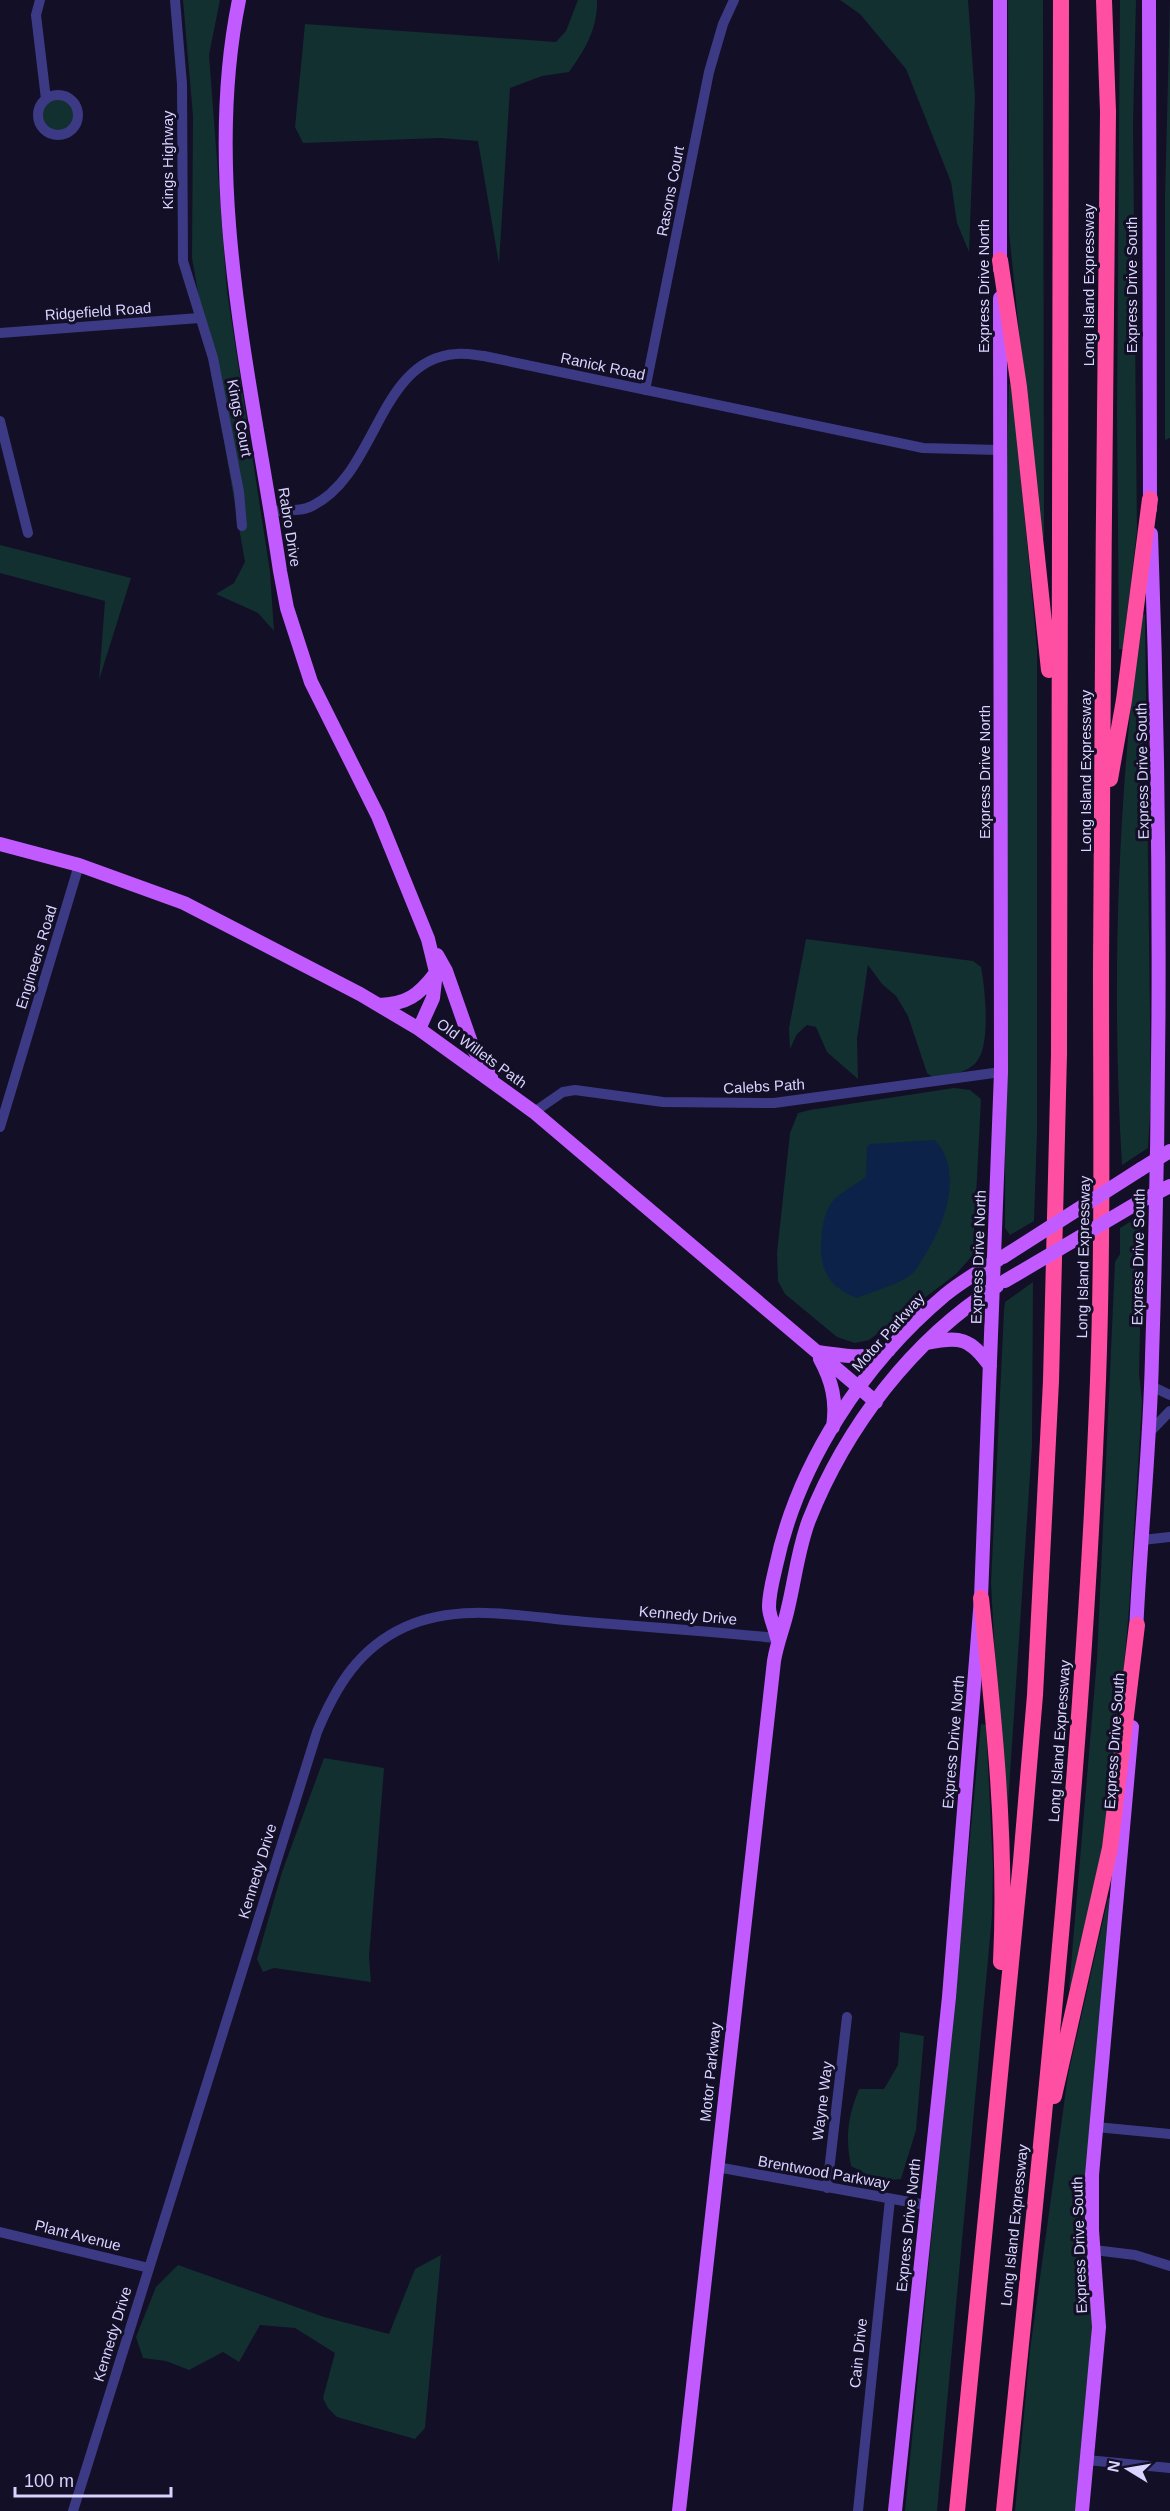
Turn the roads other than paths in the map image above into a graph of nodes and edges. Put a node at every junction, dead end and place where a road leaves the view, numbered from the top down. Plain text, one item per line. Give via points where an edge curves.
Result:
1 (40, 0) edge
2 (175, 0) edge
3 (239, 0) edge
4 (734, 0) edge
5 (995, 0) edge
6 (1000, 0) edge
7 (1061, 0) edge
8 (1104, 0) edge
9 (1149, 0) edge
10 (1001, 25) junction
11 (46, 99) dead end
12 (1000, 260) junction
13 (199, 318) junction
14 (0, 333) edge
15 (645, 390) junction
16 (0, 421) edge
17 (999, 450) junction
18 (1150, 498) junction
19 (271, 511) junction
20 (242, 526) dead end
21 (28, 532) dead end
22 (1103, 812) junction
23 (0, 844) edge
24 (79, 865) junction
25 (1059, 875) junction
26 (428, 939) junction
27 (436, 972) junction
28 (378, 1005) junction
29 (1165, 1022) edge
30 (419, 1029) junction
31 (1000, 1072) junction
32 (494, 1081) junction
33 (534, 1112) junction
34 (1160, 1113) junction
35 (1170, 1123) edge
36 (0, 1127) edge
37 (1170, 1151) edge
38 (1157, 1159) junction
39 (1170, 1186) edge
40 (1156, 1194) junction
41 (999, 1259) junction
42 (999, 1285) junction
43 (927, 1342) junction
44 (891, 1349) junction
45 (816, 1352) junction
46 (990, 1366) junction
47 (1151, 1386) junction
48 (859, 1388) junction
49 (1170, 1395) edge
50 (876, 1402) junction
51 (1170, 1411) edge
52 (832, 1430) junction
53 (1148, 1434) junction
54 (1170, 1537) edge
55 (1142, 1540) junction
56 (981, 1598) junction
57 (1137, 1625) junction
58 (777, 1638) junction
59 (847, 2017) dead end
60 (1096, 2127) junction
61 (1170, 2134) edge
62 (717, 2167) junction
63 (827, 2188) junction
64 (989, 2197) junction
65 (890, 2199) junction
66 (926, 2205) junction
67 (0, 2232) edge
68 (1094, 2250) junction
69 (1170, 2266) edge
70 (149, 2268) junction
71 (1025, 2299) junction
72 (1087, 2460) junction
73 (1170, 2468) edge
74 (73, 2511) edge
75 (679, 2511) edge
76 (858, 2511) edge
77 (895, 2511) edge
78 (957, 2511) edge
79 (1004, 2511) edge
80 (1082, 2511) edge

1 - 11 street via 36,15
2 - 13 street, Kings Highway via 182,84 183,261
3 - 19 main road, Rabro Drive via 226,90 227,173 242,337
4 - 15 street, Rasons Court via 709,72
5 - 10 street
6 - 10 main road, Express Drive North
7 - 25 highway, Long Island Expressway
8 - 22 highway, Long Island Expressway via 1108,112
9 - 18 main road, Express Drive South
10 - 12 main road, Express Drive North
12 - 17 main road, Express Drive North
12 - 25 highway via 1019,387 1048,644
13 - 14 street, Ridgefield Road
13 - 20 street, Kings Court via 213,358
15 - 17 street, Ranick Road via 923,448
15 - 19 street, Ranick Road via 484,356 456,354 436,359 417,368 402,383 350,474 331,494 311,507
16 - 21 street
17 - 31 main road, Express Drive North
18 - 22 highway via 1124,700
18 - 29 main road, Express Drive South
19 - 26 main road, Rabro Drive via 287,608 311,682 397,860
22 - 71 highway, Long Island Expressway via 1103,1219 1091,1544 1068,1865
23 - 24 main road, Old Willets Path
24 - 28 main road, Old Willets Path via 184,903
24 - 36 street, Engineers Road
25 - 64 highway, Long Island Expressway via 1057,1218 1044,1542 1024,1825
26 - 27 main road, Rabro Drive
26 - 32 main road via 447,971 473,1048
27 - 28 main road via 410,1000
27 - 30 main road, Rabro Drive via 433,998
28 - 30 main road, Old Willets Path
29 - 34 main road, Express Drive South
30 - 32 main road, Old Willets Path
31 - 33 street, Calebs Path via 772,1103 663,1102 575,1090 563,1092
31 - 41 main road, Express Drive North
32 - 33 main road, Old Willets Path
33 - 45 main road, Old Willets Path
34 - 35 main road
34 - 38 main road, Express Drive South
37 - 38 main road, Motor Parkway
38 - 40 main road, Express Drive South
38 - 41 main road, Motor Parkway, bridge
39 - 40 main road, Motor Parkway
40 - 42 main road, Motor Parkway, bridge
40 - 47 main road, Express Drive South
41 - 42 main road, Express Drive North
41 - 44 main road, Motor Parkway via 946,1294
42 - 43 main road, Motor Parkway
42 - 46 main road, Express Drive North
43 - 46 main road via 950,1338 970,1343
43 - 50 main road, Motor Parkway
44 - 45 main road via 875,1356 854,1358
44 - 48 main road, Motor Parkway
45 - 48 main road, Old Willets Path
45 - 52 main road via 831,1378 835,1400
46 - 56 main road, Express Drive North
47 - 49 street
47 - 53 main road, Express Drive South
48 - 50 main road, Old Willets Path
48 - 52 main road, Motor Parkway
50 - 58 main road, Motor Parkway via 827,1480 809,1521 788,1611
51 - 53 street
52 - 58 main road, Motor Parkway via 800,1489 781,1540 769,1608
53 - 55 main road, Express Drive South
54 - 55 street
55 - 57 main road, Express Drive South
56 - 64 highway via 992,1697 1001,1861 1002,1941
56 - 66 main road, Express Drive North via 949,1997
57 - 60 main road, Express Drive South via 1121,1869
57 - 71 highway via 1112,1832 1051,2114
58 - 62 main road, Motor Parkway
58 - 70 street, Kennedy Drive via 459,1614 406,1626 361,1656 343,1677 316,1731
59 - 63 street, Wayne Way
60 - 61 street
60 - 68 main road, Express Drive South via 1091,2195
62 - 63 street, Brentwood Parkway
62 - 75 main road, Motor Parkway
63 - 65 street, Brentwood Parkway
64 - 78 highway, Long Island Expressway
65 - 66 street, Brentwood Parkway
65 - 76 street, Cain Drive
66 - 77 main road, Express Drive North
67 - 70 street, Plant Avenue
68 - 69 street via 1135,2255
68 - 72 main road, Express Drive South via 1099,2327
70 - 74 street, Kennedy Drive
71 - 79 highway, Long Island Expressway
72 - 73 street
72 - 80 main road, Express Drive South

